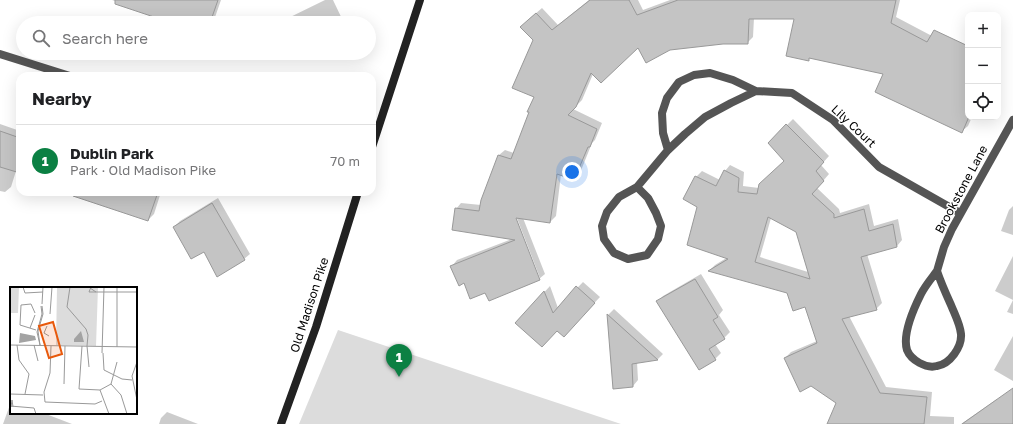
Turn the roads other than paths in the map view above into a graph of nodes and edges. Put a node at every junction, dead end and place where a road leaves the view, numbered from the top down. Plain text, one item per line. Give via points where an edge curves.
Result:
1 (420, 0) edge
2 (0, 54) edge
3 (16, 59) edge
4 (19, 60) edge
5 (57, 72) edge
6 (756, 90) junction
7 (1013, 120) edge
8 (376, 135) edge
9 (668, 150) junction
10 (637, 187) junction
11 (357, 196) edge
12 (960, 213) junction
13 (937, 271) junction
14 (281, 424) edge

1 - 8 main road
2 - 3 street
4 - 5 street
6 - 9 street via 705,117
6 - 9 street via 710,73 694,75 679,82 667,98 662,113 663,133
6 - 12 street, Lily Court via 792,93 834,120 879,167
7 - 12 street, Brookstone Lane
9 - 10 street
10 - 10 street via 648,198 662,226 658,240 646,255 628,259 614,253 604,239 602,226 607,212 620,197
11 - 14 main road, Old Madison Pike via 316,327
12 - 13 street, Brookstone Lane via 944,247
13 - 13 street, Brookstone Lane via 959,324 961,336 954,355 937,367 926,366 912,358 907,350 906,339 914,308

